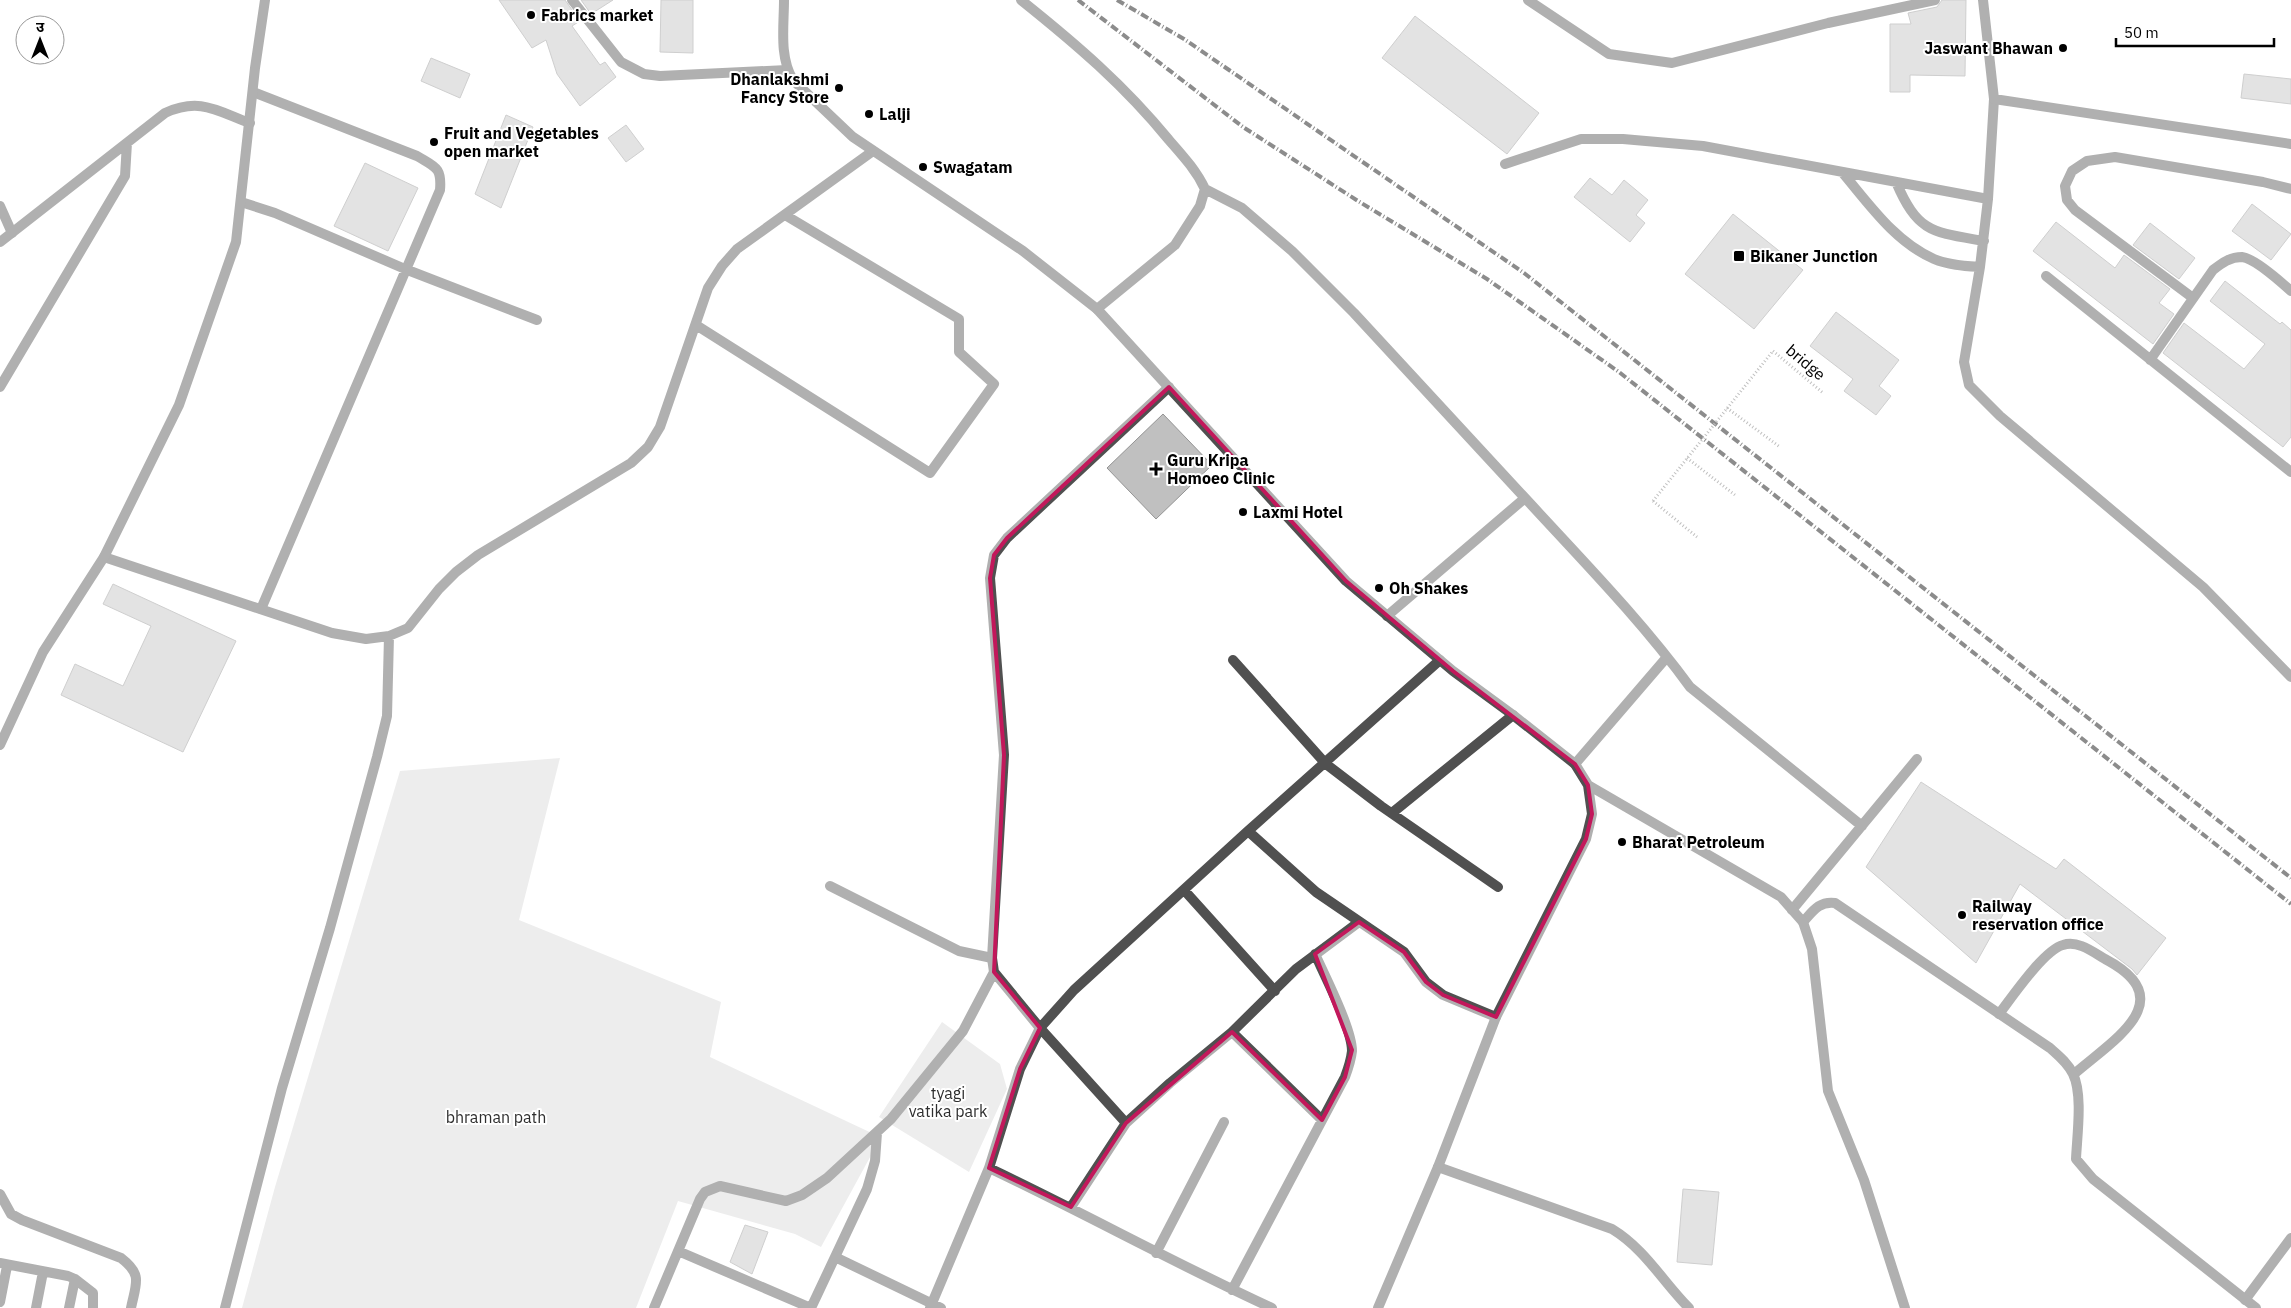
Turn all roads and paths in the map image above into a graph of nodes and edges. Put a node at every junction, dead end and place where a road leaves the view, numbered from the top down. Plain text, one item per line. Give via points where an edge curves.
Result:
1 (265, 0) edge
2 (572, 0) edge
3 (784, 0) edge
4 (1021, 0) edge
5 (1528, 0) edge
6 (1936, 0) edge
7 (1983, 0) edge
8 (787, 70) junction
9 (253, 92) junction
10 (1994, 99) junction
11 (250, 123) junction
12 (127, 143) junction
13 (2291, 144) edge
14 (874, 151) junction
15 (1505, 164) dead end
16 (1842, 172) junction
17 (1896, 182) junction
18 (1205, 189) junction
19 (2291, 189) edge
20 (1988, 199) junction
21 (241, 202) junction
22 (0, 206) edge
23 (784, 215) junction
24 (12, 233) junction
25 (1984, 241) junction
26 (0, 242) edge
27 (1980, 268) junction
28 (405, 269) junction
29 (2046, 276) dead end
30 (2291, 291) edge
31 (2194, 298) junction
32 (1097, 308) junction
33 (537, 320) dead end
34 (696, 325) junction
35 (2150, 360) junction
36 (0, 387) edge
37 (1169, 387) junction
38 (1823, 393) dead end
39 (1727, 408) junction
40 (1780, 447) dead end
41 (1687, 458) junction
42 (2291, 472) edge
43 (1735, 495) dead end
44 (1525, 498) junction
45 (1697, 538) dead end
46 (104, 557) junction
47 (260, 609) junction
48 (1387, 616) junction
49 (389, 636) junction
50 (1667, 657) junction
51 (1233, 660) dead end
52 (1440, 660) junction
53 (2291, 676) edge
54 (1513, 715) junction
55 (0, 745) edge
56 (1917, 760) dead end
57 (1326, 764) junction
58 (1575, 764) junction
59 (1588, 785) junction
60 (1392, 813) junction
61 (1862, 826) junction
62 (1248, 831) junction
63 (830, 886) dead end
64 (1498, 888) dead end
65 (1184, 890) junction
66 (1792, 910) junction
67 (1359, 922) junction
68 (1803, 922) junction
69 (1315, 954) junction
70 (992, 958) junction
71 (994, 972) junction
72 (1275, 991) junction
73 (1999, 1014) junction
74 (1496, 1017) junction
75 (1040, 1028) junction
76 (1232, 1032) junction
77 (2074, 1074) junction
78 (1322, 1120) junction
79 (1224, 1122) dead end
80 (1126, 1123) junction
81 (876, 1133) junction
82 (1438, 1167) junction
83 (989, 1168) junction
84 (0, 1194) edge
85 (1071, 1207) junction
86 (2291, 1238) edge
87 (678, 1251) junction
88 (1156, 1253) junction
89 (835, 1257) junction
90 (3, 1264) edge
91 (43, 1272) junction
92 (75, 1279) junction
93 (1232, 1290) junction
94 (2245, 1300) junction
95 (0, 1302) edge
96 (934, 1307) edge
97 (36, 1308) edge
98 (69, 1308) edge
99 (93, 1308) edge
100 (131, 1308) edge
101 (225, 1308) edge
102 (654, 1308) edge
103 (811, 1308) edge
104 (1272, 1308) edge
105 (1378, 1308) edge
106 (1689, 1308) edge
107 (1905, 1308) edge
108 (2256, 1308) edge

1 - 9 street
2 - 8 street via 621,62 644,74
3 - 8 street
4 - 18 street via 1082,48 1139,103 1198,175
5 - 6 street via 1609,54 1672,63 1828,22
7 - 10 street
8 - 14 street via 792,80
9 - 11 street
9 - 28 street via 417,156 438,169 440,190
10 - 13 street
10 - 20 street
11 - 12 street via 204,106 182,105 165,113
11 - 21 street
12 - 24 street
12 - 36 street via 125,176
14 - 23 street
14 - 32 street via 1023,252
15 - 16 street via 1580,139 1623,139 1703,146
16 - 17 street
16 - 27 street via 1881,218 1908,243 1935,260
17 - 20 street
17 - 25 street via 1906,205 1931,231
18 - 32 street via 1200,206 1175,244
18 - 44 street via 1242,208 1292,251 1354,313
19 - 31 street via 2115,157 2087,161 2072,171 2065,186 2067,200 2075,210
20 - 25 street
21 - 28 street via 275,213
21 - 46 street via 236,242 179,405
22 - 24 street
23 - 34 street via 737,249 722,266 708,288
23 - 34 street via 959,319 959,352 994,384 930,473
24 - 26 street
25 - 27 street
27 - 53 street via 1964,362 1969,385 2000,416 2203,587
28 - 33 street
28 - 47 street
29 - 35 street
30 - 31 street via 2244,257 2228,260 2213,270
31 - 35 street
32 - 37 street
34 - 49 street via 660,427 648,447 631,463 478,554 439,589 408,628
35 - 42 street
37 - 48 street via 1346,581
37 - 70 street via 1008,538 994,555 990,578 1004,755
38 - 39 path, bridge, bridge via 1773,351
39 - 40 path
39 - 41 path, bridge
41 - 43 path
41 - 45 path, bridge via 1652,501
44 - 48 street
44 - 50 street
46 - 47 street
46 - 55 street via 44,652
47 - 49 street via 341,634 366,639
48 - 52 street
49 - 101 street via 386,716 377,757 282,1088
50 - 58 street
50 - 61 street via 1690,687
51 - 57 street
52 - 54 street
52 - 57 street
54 - 58 street
54 - 60 street
56 - 61 street
57 - 60 street
57 - 62 street
58 - 59 street
59 - 66 street via 1781,897
59 - 74 street via 1592,814 1586,839
60 - 64 street
61 - 66 street
62 - 65 street
62 - 67 street via 1316,892
63 - 70 street via 959,951
65 - 72 street
65 - 75 street via 1074,990
66 - 68 street
67 - 69 street
67 - 74 street via 1404,952 1426,982 1443,995
68 - 73 street via 1820,904 1835,903
68 - 107 street via 1812,949 1828,1091 1864,1180
69 - 72 street
69 - 78 street via 1333,991 1352,1050 1345,1078
70 - 71 street
71 - 75 street
71 - 81 street via 963,1031
72 - 76 street
73 - 77 street via 2050,1048
73 - 77 street via 2048,954 2064,944 2078,944 2116,965 2137,984 2142,998 2137,1014 2126,1029
74 - 82 street
75 - 80 street
75 - 83 street via 1020,1069
76 - 78 street
76 - 80 street
77 - 94 street via 2077,1092 2076,1159 2093,1179
78 - 93 street
79 - 88 street
80 - 85 street
81 - 87 street via 826,1178 793,1200 778,1201 720,1186 713,1188 700,1198
81 - 89 street via 875,1161 867,1189
82 - 105 street
82 - 106 street via 1612,1229 1641,1251
83 - 85 street
83 - 96 street
84 - 100 street via 11,1214 121,1258 132,1266 137,1276
85 - 88 street
86 - 94 street
87 - 102 street
87 - 103 street
88 - 93 street
89 - 96 street
89 - 103 street
90 - 91 street
90 - 95 street
91 - 92 street
91 - 97 street
92 - 98 street
92 - 99 street via 92,1293
93 - 104 street
94 - 108 street

